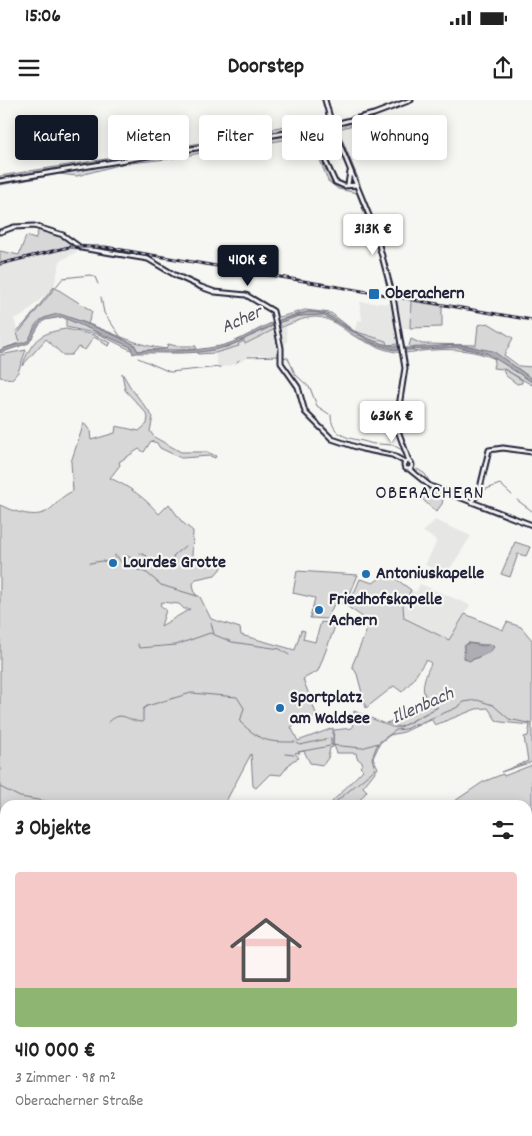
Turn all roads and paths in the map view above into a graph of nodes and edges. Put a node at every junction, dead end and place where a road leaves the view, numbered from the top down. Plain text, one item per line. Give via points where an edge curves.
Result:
1 (325, 100) edge
2 (410, 100) edge
3 (342, 122) edge
4 (282, 134) edge
5 (324, 160) edge
6 (349, 166) junction
7 (0, 181) edge
8 (357, 183) junction
9 (346, 185) junction
10 (0, 232) edge
11 (532, 452) edge
12 (406, 461) junction
13 (411, 469) junction
14 (472, 501) junction
15 (532, 525) edge

1 - 6 main road
2 - 3 main road, bridge
4 - 7 main road
5 - 9 main road via 335,182
6 - 8 main road
6 - 9 main road via 351,176
8 - 9 main road
8 - 12 main road via 375,230 402,347 405,378 396,425
10 - 12 main road via 34,226 63,236 81,248 148,258 208,290 235,293 272,310 284,369 298,387 303,409 336,441
11 - 14 main road via 503,448 489,450 479,491
12 - 13 main road via 412,463
12 - 13 main road via 405,468
13 - 14 main road via 430,486
14 - 15 main road

